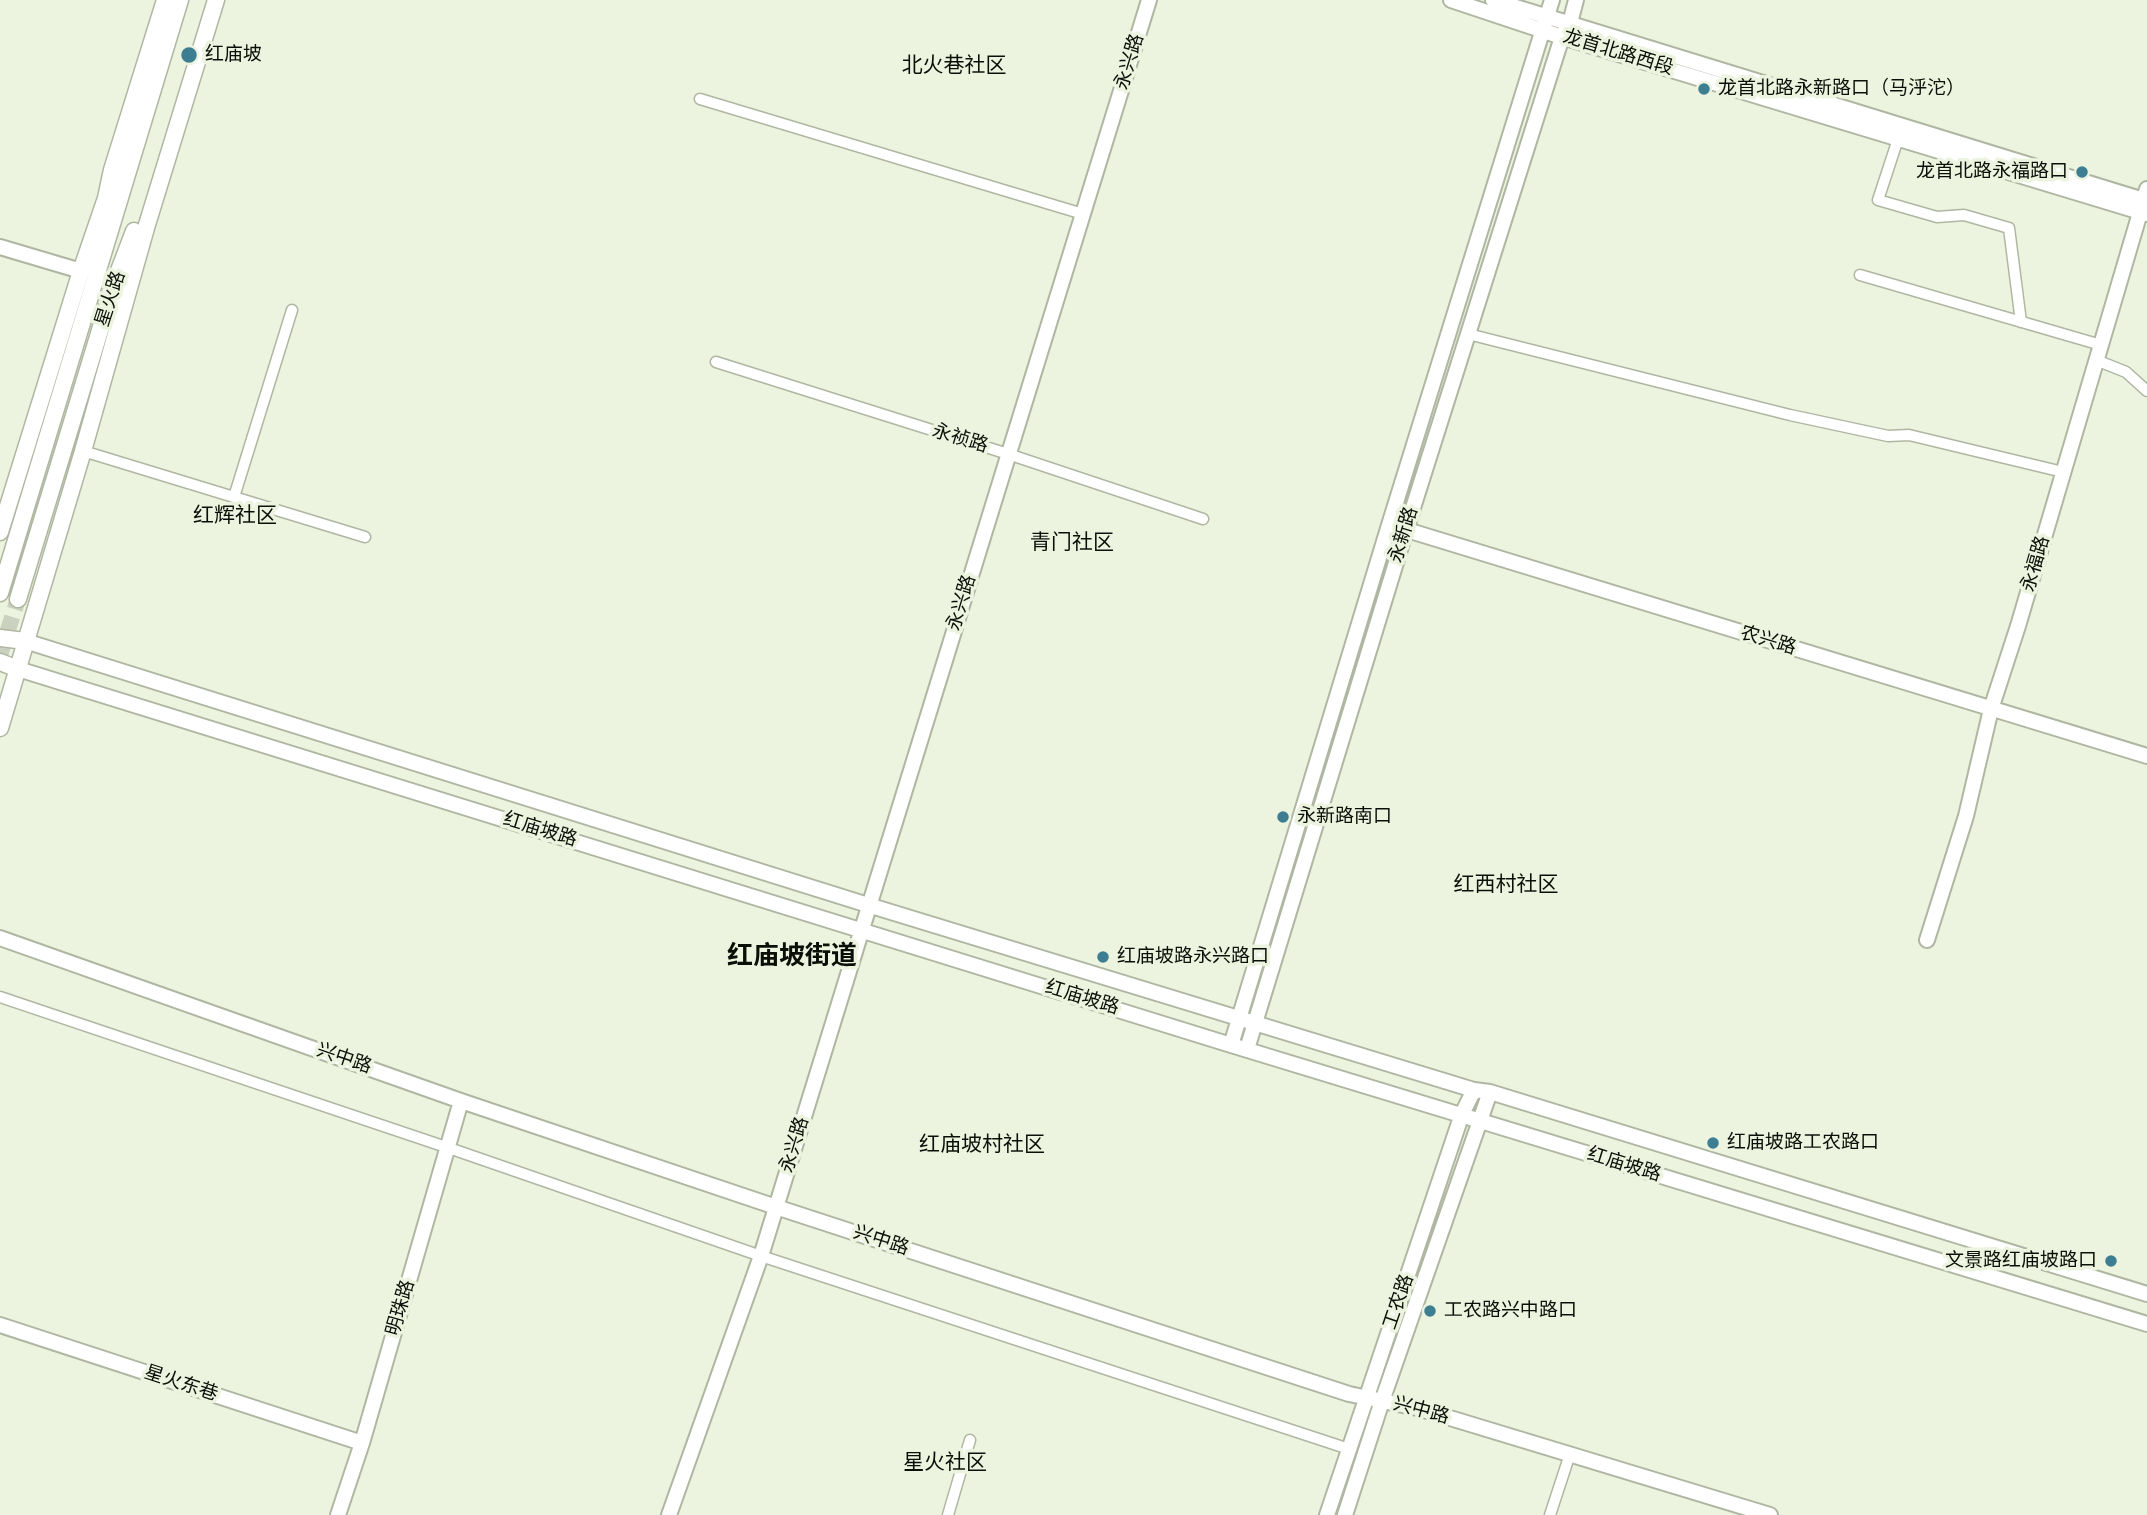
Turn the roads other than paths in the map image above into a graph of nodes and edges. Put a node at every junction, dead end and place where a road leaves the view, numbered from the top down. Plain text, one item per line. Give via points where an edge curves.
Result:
1 (165, 0) edge
2 (180, 0) edge
3 (205, 0) edge
4 (216, 0) edge
5 (1149, 0) edge
6 (1451, 0) edge
7 (1493, 0) edge
8 (1552, 0) edge
9 (1576, 0) edge
10 (1545, 23) junction
11 (1570, 23) junction
12 (1562, 37) junction
13 (143, 96) junction
14 (700, 99) dead end
15 (1898, 139) junction
16 (106, 198) junction
17 (2145, 203) edge
18 (141, 207) junction
19 (1083, 215) junction
20 (110, 237) junction
21 (0, 247) edge
22 (137, 258) junction
23 (80, 271) junction
24 (1860, 275) dead end
25 (292, 310) dead end
26 (2021, 322) junction
27 (1468, 334) junction
28 (2098, 353) junction
29 (716, 362) dead end
30 (2147, 391) edge
31 (83, 451) junction
32 (1008, 454) junction
33 (2063, 472) junction
34 (233, 496) junction
35 (1203, 519) dead end
36 (1389, 525) junction
37 (1406, 530) junction
38 (0, 533) edge
39 (365, 537) dead end
40 (0, 593) tunnel mouth
41 (18, 599) tunnel mouth
42 (0, 638) edge
43 (25, 640) junction
44 (0, 662) edge
45 (18, 669) junction
46 (1991, 709) junction
47 (0, 728) edge
48 (2147, 756) edge
49 (868, 905) junction
50 (860, 929) junction
51 (0, 938) edge
52 (1927, 940) dead end
53 (0, 997) edge
54 (1238, 1018) junction
55 (1256, 1024) junction
56 (1231, 1045) junction
57 (1247, 1049) junction
58 (1474, 1090) junction
59 (1490, 1092) junction
60 (461, 1101) junction
61 (1462, 1114) junction
62 (1480, 1121) junction
63 (446, 1147) junction
64 (776, 1207) junction
65 (761, 1256) junction
66 (2147, 1294) edge
67 (2147, 1324) edge
68 (0, 1325) edge
69 (1366, 1398) junction
70 (1382, 1401) junction
71 (970, 1440) dead end
72 (362, 1443) junction
73 (1349, 1449) junction
74 (1570, 1454) junction
75 (1764, 1514) edge
76 (338, 1515) edge
77 (669, 1515) edge
78 (948, 1515) edge
79 (1327, 1515) edge
80 (1345, 1515) edge
81 (1550, 1515) edge

1 - 13 main road
2 - 13 main road, 星火路
3 - 18 main road, 星火路
4 - 22 main road
5 - 19 main road, 永兴路
6 - 10 main road, 龙首北路西段
7 - 10 main road, 龙首北路西段
8 - 10 main road, 永新路
9 - 11 main road, 永新路
10 - 11 main road, 龙首北路西段
10 - 12 main road, 龙首北路西段
10 - 36 main road, 永新路
11 - 12 main road, 永新路
11 - 17 main road, 龙首北路西段
12 - 15 main road, 龙首北路西段
12 - 27 main road, 永新路
13 - 16 main road
13 - 20 main road, 星火路
14 - 19 street
15 - 17 main road, 龙首北路西段
15 - 26 street via 1878,200 1937,217 1964,215 2009,229
16 - 20 main road
16 - 23 main road
17 - 28 main road, 永福路
18 - 22 main road
18 - 41 main road, 星火路
19 - 32 main road, 永兴路
20 - 40 main road, 星火路
21 - 23 main road
22 - 31 main road
23 - 38 main road
24 - 26 street
25 - 34 street
26 - 28 street
27 - 33 street via 1790,415 1888,436 1909,435
27 - 37 main road, 永新路
28 - 30 street
28 - 33 main road, 永福路
29 - 32 street, 永祯路
31 - 34 street
31 - 43 main road
32 - 35 street, 永祯路
32 - 49 main road, 永兴路
33 - 46 main road, 永福路
34 - 39 street
36 - 37 main road, 农兴路
36 - 54 main road, 永新路
37 - 46 main road, 农兴路
37 - 55 main road, 永新路
42 - 43 main road
43 - 45 main road
43 - 49 main road, 红庙坡路
44 - 45 main road
45 - 47 main road
45 - 50 main road, 红庙坡路
46 - 48 main road, 农兴路
46 - 52 main road, 永福路 via 1966,816
49 - 50 main road, 永兴路
49 - 54 main road, 红庙坡路
50 - 56 main road, 红庙坡路
50 - 64 main road, 永兴路
51 - 60 main road, 兴中路
53 - 63 street
54 - 55 main road, 红庙坡路
54 - 56 main road, 永新路
55 - 57 main road, 永新路
55 - 58 main road, 红庙坡路
56 - 57 main road, 红庙坡路
57 - 61 main road, 红庙坡路
58 - 59 main road, 红庙坡路
58 - 61 main road, 工农路
59 - 62 main road, 工农路
59 - 66 main road, 红庙坡路
60 - 63 main road, 明珠路
60 - 64 main road, 兴中路
61 - 62 main road, 红庙坡路
61 - 69 main road, 工农路
62 - 67 main road, 红庙坡路
62 - 70 main road, 工农路
63 - 65 street
63 - 72 main road, 明珠路
64 - 65 main road, 永兴路
64 - 69 main road, 兴中路
65 - 73 street
65 - 77 main road, 永兴路
68 - 72 main road, 星火东巷
69 - 70 main road, 兴中路
69 - 73 main road, 工农路
70 - 74 main road, 兴中路
70 - 80 main road, 工农路
71 - 78 street
72 - 76 main road, 明珠路
73 - 79 main road, 工农路
74 - 75 main road, 兴中路
74 - 81 street

